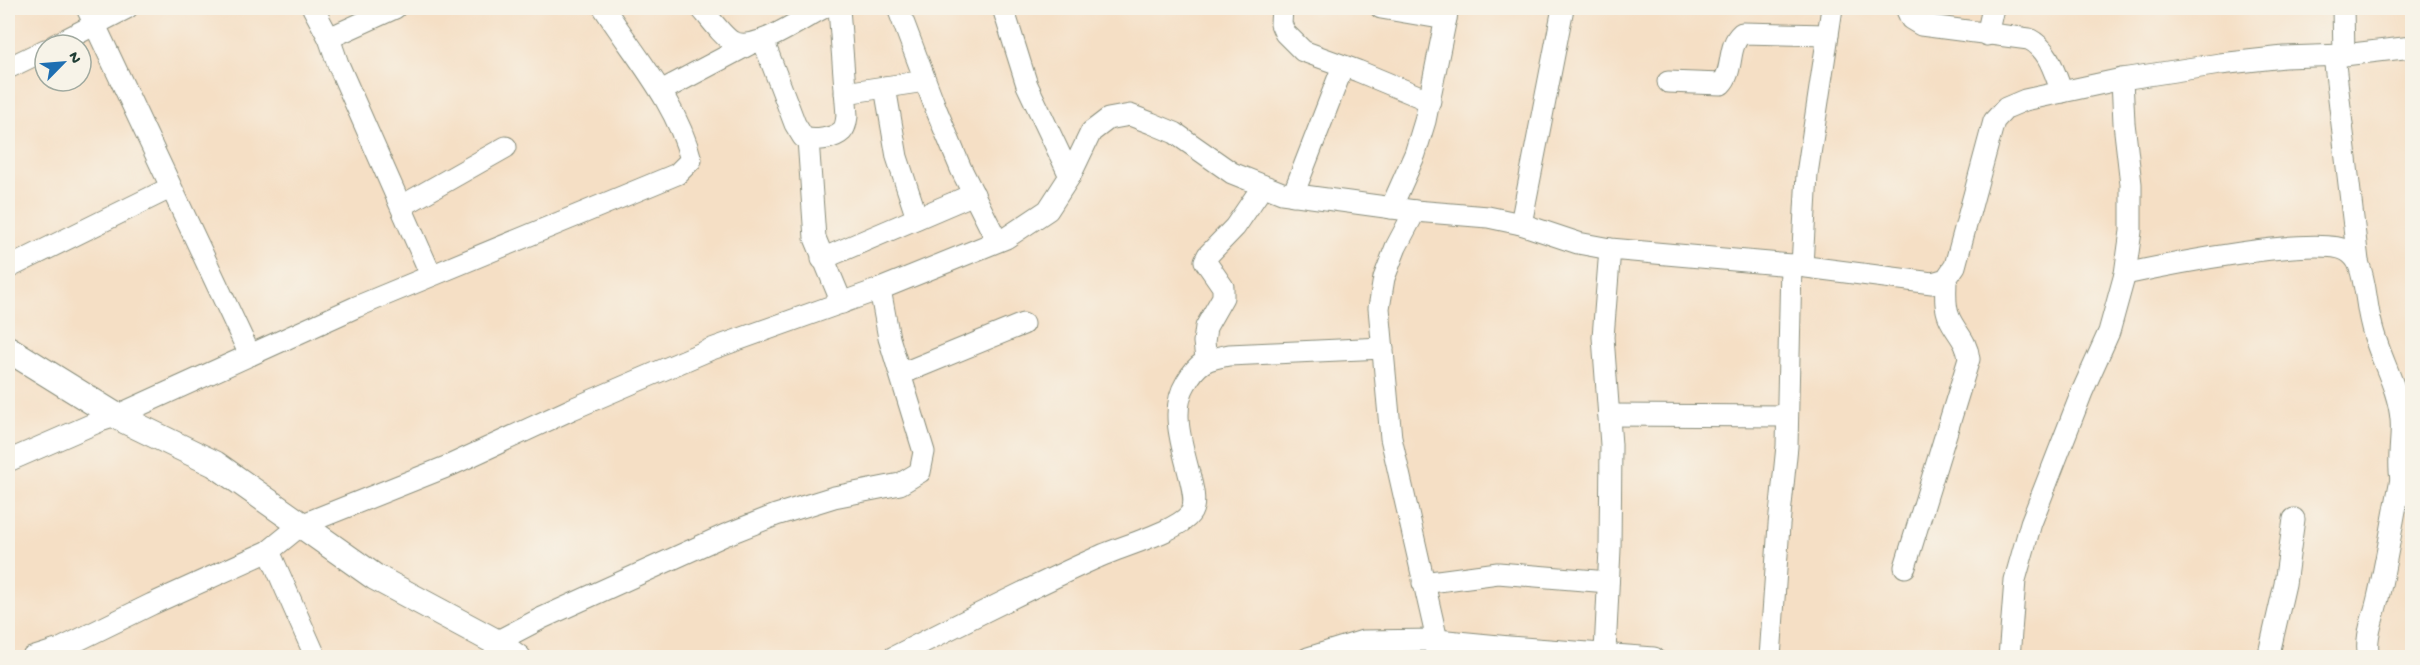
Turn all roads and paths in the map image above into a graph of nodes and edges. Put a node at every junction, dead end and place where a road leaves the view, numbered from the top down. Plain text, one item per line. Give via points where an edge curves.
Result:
1 (127, 8) edge
2 (314, 8) edge
3 (395, 8) edge
4 (604, 8) edge
5 (701, 8) edge
6 (823, 8) edge
7 (839, 8) edge
8 (898, 8) edge
9 (1003, 8) edge
10 (1282, 8) edge
11 (1381, 8) edge
12 (1563, 8) edge
13 (1832, 8) edge
14 (1906, 8) edge
15 (1993, 8) edge
16 (2343, 8) edge
17 (1447, 13) edge
18 (92, 16) edge
19 (70, 33) edge
20 (1828, 35) junction
21 (1987, 35) junction
22 (329, 38) junction
23 (755, 43) junction
24 (2412, 47) edge
25 (2339, 55) junction
26 (33, 56) edge
27 (1343, 66) junction
28 (8, 68) edge
29 (2122, 79) junction
30 (925, 81) junction
31 (1668, 82) dead end
32 (885, 87) junction
33 (661, 92) junction
34 (2062, 92) junction
35 (845, 93) junction
36 (1430, 101) junction
37 (808, 139) junction
38 (506, 147) dead end
39 (1070, 176) junction
40 (1263, 186) junction
41 (170, 188) junction
42 (974, 194) junction
43 (1293, 195) junction
44 (402, 206) junction
45 (1391, 208) junction
46 (1414, 211) junction
47 (917, 218) junction
48 (1521, 224) junction
49 (997, 241) junction
50 (1610, 249) junction
51 (822, 259) junction
52 (2358, 261) junction
53 (1796, 266) junction
54 (8, 268) edge
55 (2125, 274) junction
56 (431, 275) junction
57 (1946, 279) junction
58 (880, 289) junction
59 (842, 303) junction
60 (1023, 324) dead end
61 (1383, 348) junction
62 (8, 349) edge
63 (250, 355) junction
64 (1206, 359) junction
65 (901, 374) junction
66 (1609, 415) junction
67 (116, 416) junction
68 (1787, 416) junction
69 (8, 460) edge
70 (2407, 483) edge
71 (2294, 519) dead end
72 (301, 525) junction
73 (269, 551) junction
74 (1905, 567) dead end
75 (1608, 582) junction
76 (1423, 583) junction
77 (496, 642) junction
78 (1436, 649) edge
79 (1605, 652) junction
80 (32, 657) edge
81 (316, 657) edge
82 (518, 657) edge
83 (892, 657) edge
84 (1308, 657) edge
85 (1654, 657) edge
86 (1770, 657) edge
87 (2009, 657) edge
88 (2268, 657) edge
89 (2369, 657) edge

1 - 18 street
2 - 22 street
3 - 22 street
4 - 33 street
5 - 23 street via 732,42
6 - 23 street
7 - 35 street
8 - 30 street
9 - 39 street via 1027,85
10 - 27 street via 1281,24 1291,42 1303,51
11 - 17 street
12 - 48 street
13 - 20 street
14 - 21 street via 1911,19 1921,25
15 - 21 street
16 - 25 street
17 - 36 street
18 - 19 street
18 - 41 street
20 - 31 street via 1742,33 1735,39 1726,79 1720,84
20 - 53 street
21 - 34 street via 2029,39 2039,44
22 - 44 street
23 - 33 street
23 - 37 street via 798,130
24 - 25 street
25 - 29 street via 2220,64
25 - 52 street
26 - 28 street
27 - 36 street
27 - 43 street
29 - 34 street
29 - 55 street via 2131,184 2131,231
30 - 32 street
30 - 42 street
32 - 35 street
32 - 47 street via 897,157
33 - 56 street via 686,140 691,160 677,174
34 - 57 street via 2006,108 1994,121 1955,266
35 - 37 street via 847,116 843,130
36 - 45 street via 1415,154
37 - 51 street via 813,225
38 - 44 street
39 - 40 street via 1091,132 1108,119 1130,115 1174,133 1232,173
39 - 49 street via 1048,210
40 - 43 street
40 - 64 street via 1205,261 1223,287 1223,297 1206,327
41 - 54 street
41 - 63 street
42 - 47 street
42 - 49 street
43 - 45 street
44 - 56 street
45 - 46 street
46 - 48 street
46 - 61 street via 1384,278 1379,308
47 - 51 street
48 - 50 street
49 - 58 street
50 - 53 street
50 - 66 street via 1604,337
51 - 59 street
52 - 55 street via 2346,250 2282,248
52 - 70 street via 2371,324 2401,420 2398,461
53 - 57 street via 1911,282
53 - 68 street
55 - 87 street via 2109,332 2031,523 2015,580
56 - 63 street
57 - 74 street via 1948,316 1964,338 1969,358
58 - 59 street
58 - 65 street via 889,338
59 - 72 street via 709,350 451,465
60 - 65 street
61 - 64 street
61 - 76 street via 1391,438
62 - 67 street
63 - 67 street
64 - 83 street via 1182,389 1177,411 1180,442 1194,497 1192,513 1180,524 1097,557
65 - 77 street via 924,452 920,472 900,484 834,497 725,535
66 - 68 street
66 - 75 street
67 - 69 street
67 - 72 street via 215,464
68 - 86 street
70 - 89 street via 2369,630
71 - 88 street
72 - 73 street
72 - 77 street via 375,577
73 - 80 street via 60,649
73 - 81 street
75 - 76 street via 1498,573
75 - 79 street
76 - 78 street
77 - 82 street
78 - 79 street via 1509,647
78 - 84 street via 1363,641
79 - 85 street

